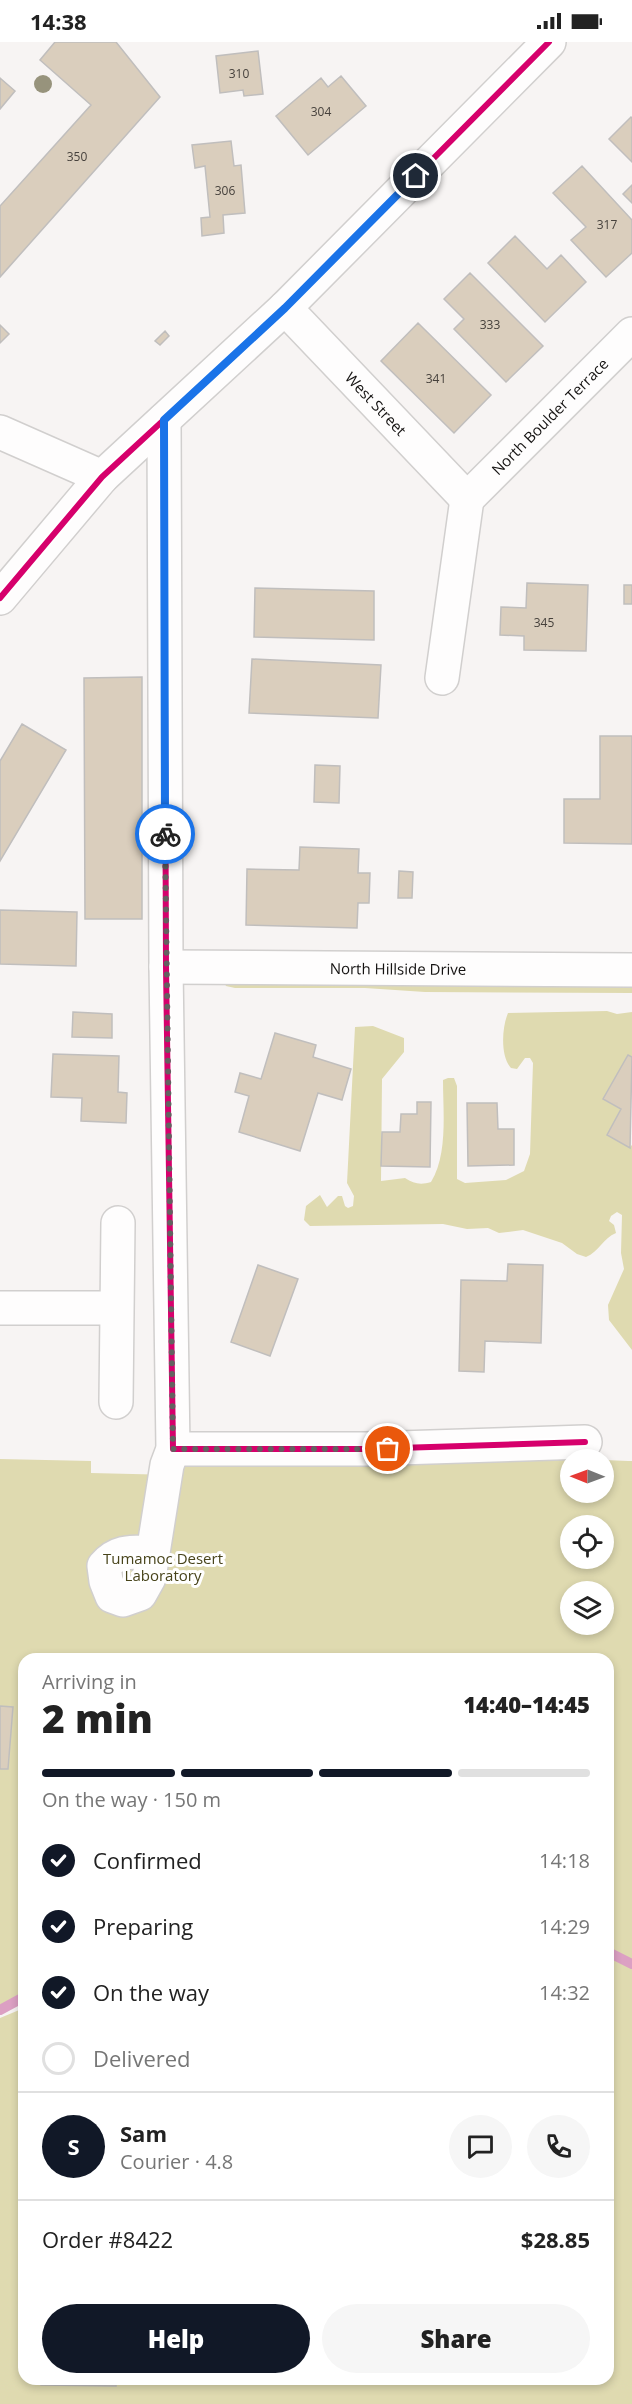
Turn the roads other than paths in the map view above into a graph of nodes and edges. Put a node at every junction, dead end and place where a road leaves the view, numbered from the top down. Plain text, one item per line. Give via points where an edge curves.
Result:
1 (549, 42) edge
2 (285, 308) junction
3 (632, 334) edge
4 (164, 420) junction
5 (0, 432) edge
6 (102, 477) junction
7 (467, 499) junction
8 (0, 598) edge
9 (441, 678) dead end
10 (166, 967) junction
11 (632, 970) edge
12 (118, 1223) dead end
13 (0, 1308) edge
14 (116, 1308) junction
15 (116, 1402) dead end
16 (585, 1442) dead end
17 (173, 1449) junction
18 (152, 1552) dead end

1 - 2 street
2 - 4 street
2 - 7 street, West Street
3 - 7 street, North Boulder Terrace
4 - 6 street
4 - 10 street
5 - 6 street
6 - 8 street
7 - 9 street
10 - 11 street, North Hillside Drive
10 - 17 street
12 - 14 street
13 - 14 street
14 - 15 street
16 - 17 street via 367,1449
17 - 18 street

